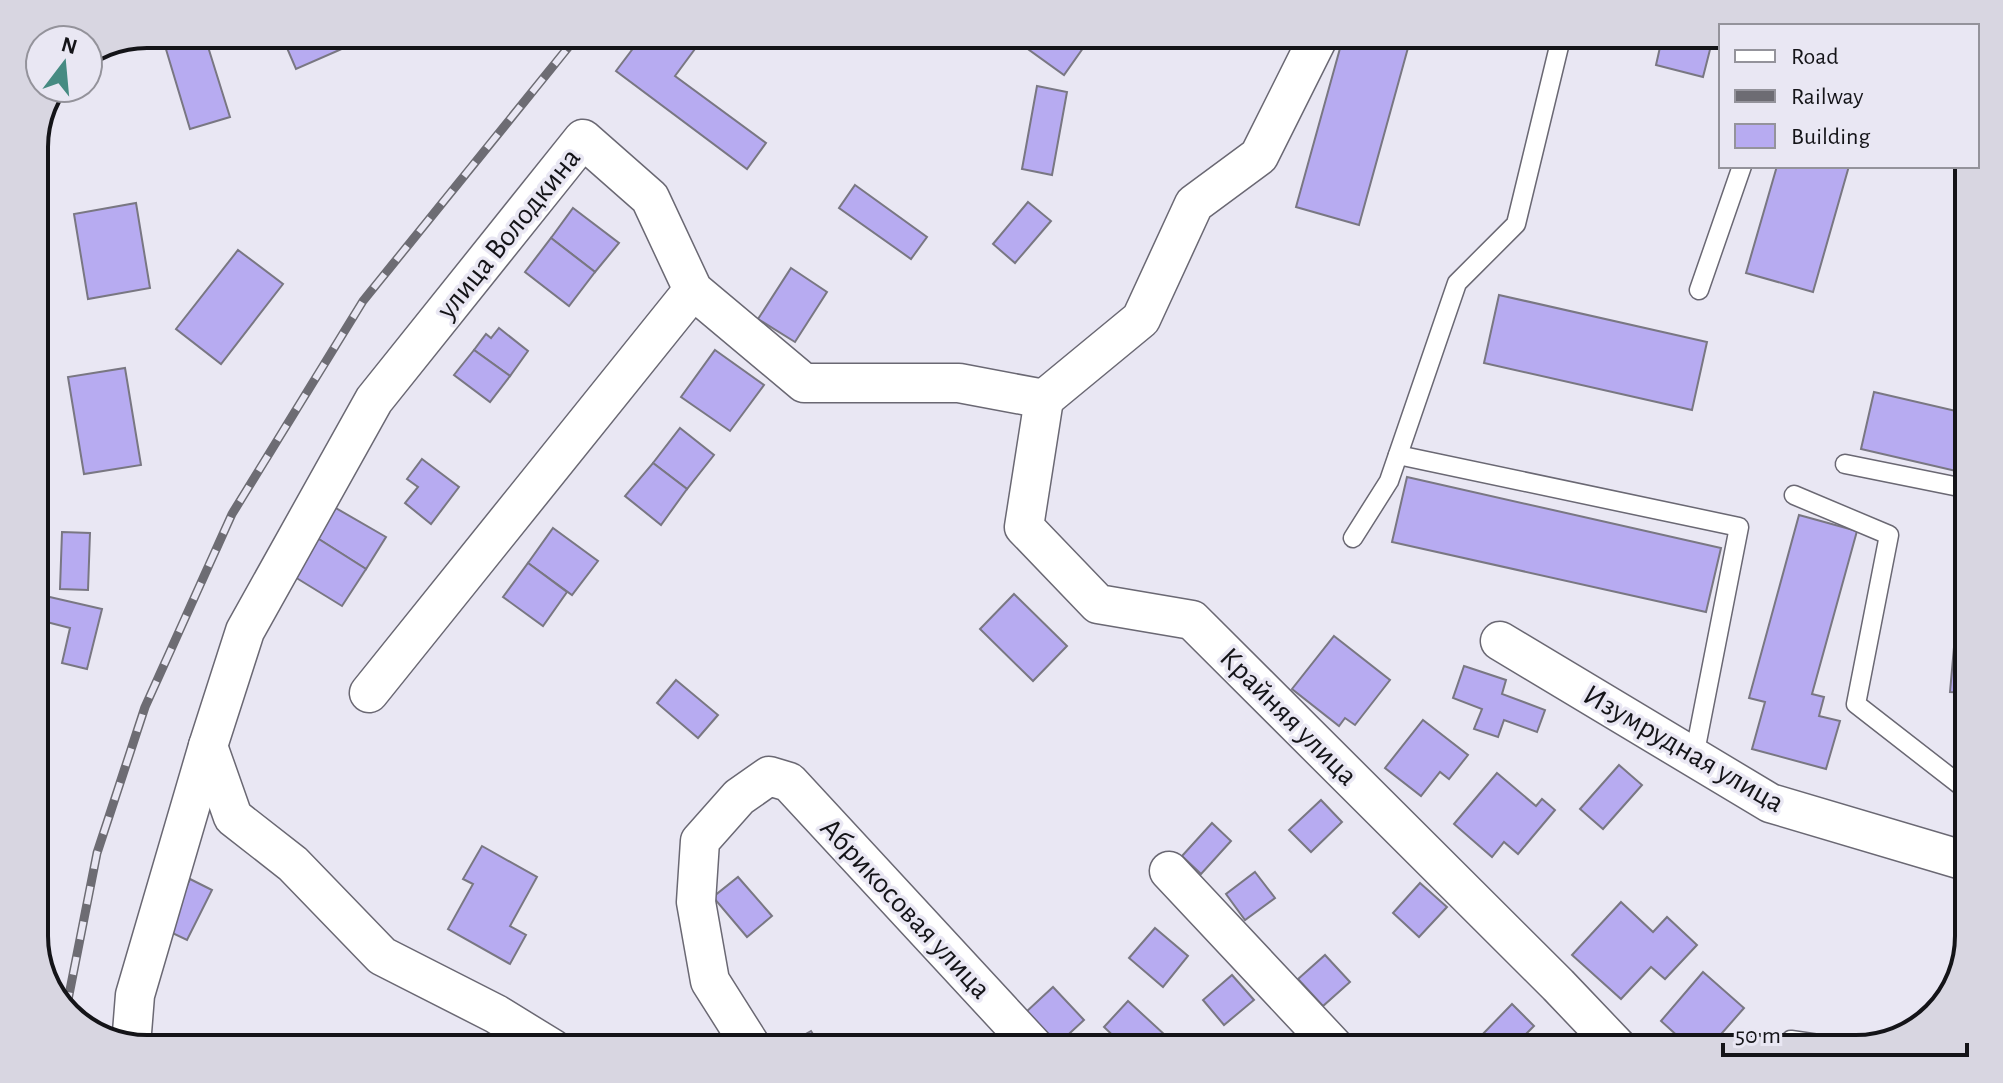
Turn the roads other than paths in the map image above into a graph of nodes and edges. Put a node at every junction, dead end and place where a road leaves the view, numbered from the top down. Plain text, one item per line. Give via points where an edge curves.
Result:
1 (1313, 48) edge
2 (1559, 48) edge
3 (1741, 168) edge
4 (693, 290) junction
5 (1699, 290) dead end
6 (1044, 399) junction
7 (1398, 455) junction
8 (1845, 464) dead end
9 (1955, 486) edge
10 (1794, 495) dead end
11 (1353, 538) dead end
12 (1500, 641) dead end
13 (369, 693) dead end
14 (208, 746) junction
15 (1694, 757) junction
16 (1955, 781) edge
17 (1955, 858) edge
18 (1169, 871) dead end
19 (132, 1034) edge
20 (530, 1035) edge
21 (744, 1035) edge
22 (1023, 1035) edge
23 (1323, 1035) edge
24 (1606, 1035) edge

1 - 6 street via 1259,156 1194,204 1141,319
2 - 7 lane via 1516,224 1457,283
3 - 5 lane
4 - 6 street, улица Володкина via 804,383 959,383
4 - 13 street
4 - 14 street, улица Володкина via 650,198 583,139 374,400 245,631
6 - 24 street, Крайняя улица via 1024,527 1098,604 1192,620
7 - 11 lane via 1389,481
7 - 15 lane via 1739,527
8 - 9 lane
10 - 16 lane via 1889,535 1856,704
12 - 15 street, Изумрудная улица
14 - 19 street via 135,995
14 - 20 street via 233,817 293,864 382,956
15 - 17 street, Изумрудная улица via 1770,803
18 - 23 street
21 - 22 street, Абрикосовая улица via 710,981 696,902 700,841 739,797 769,776 789,782

